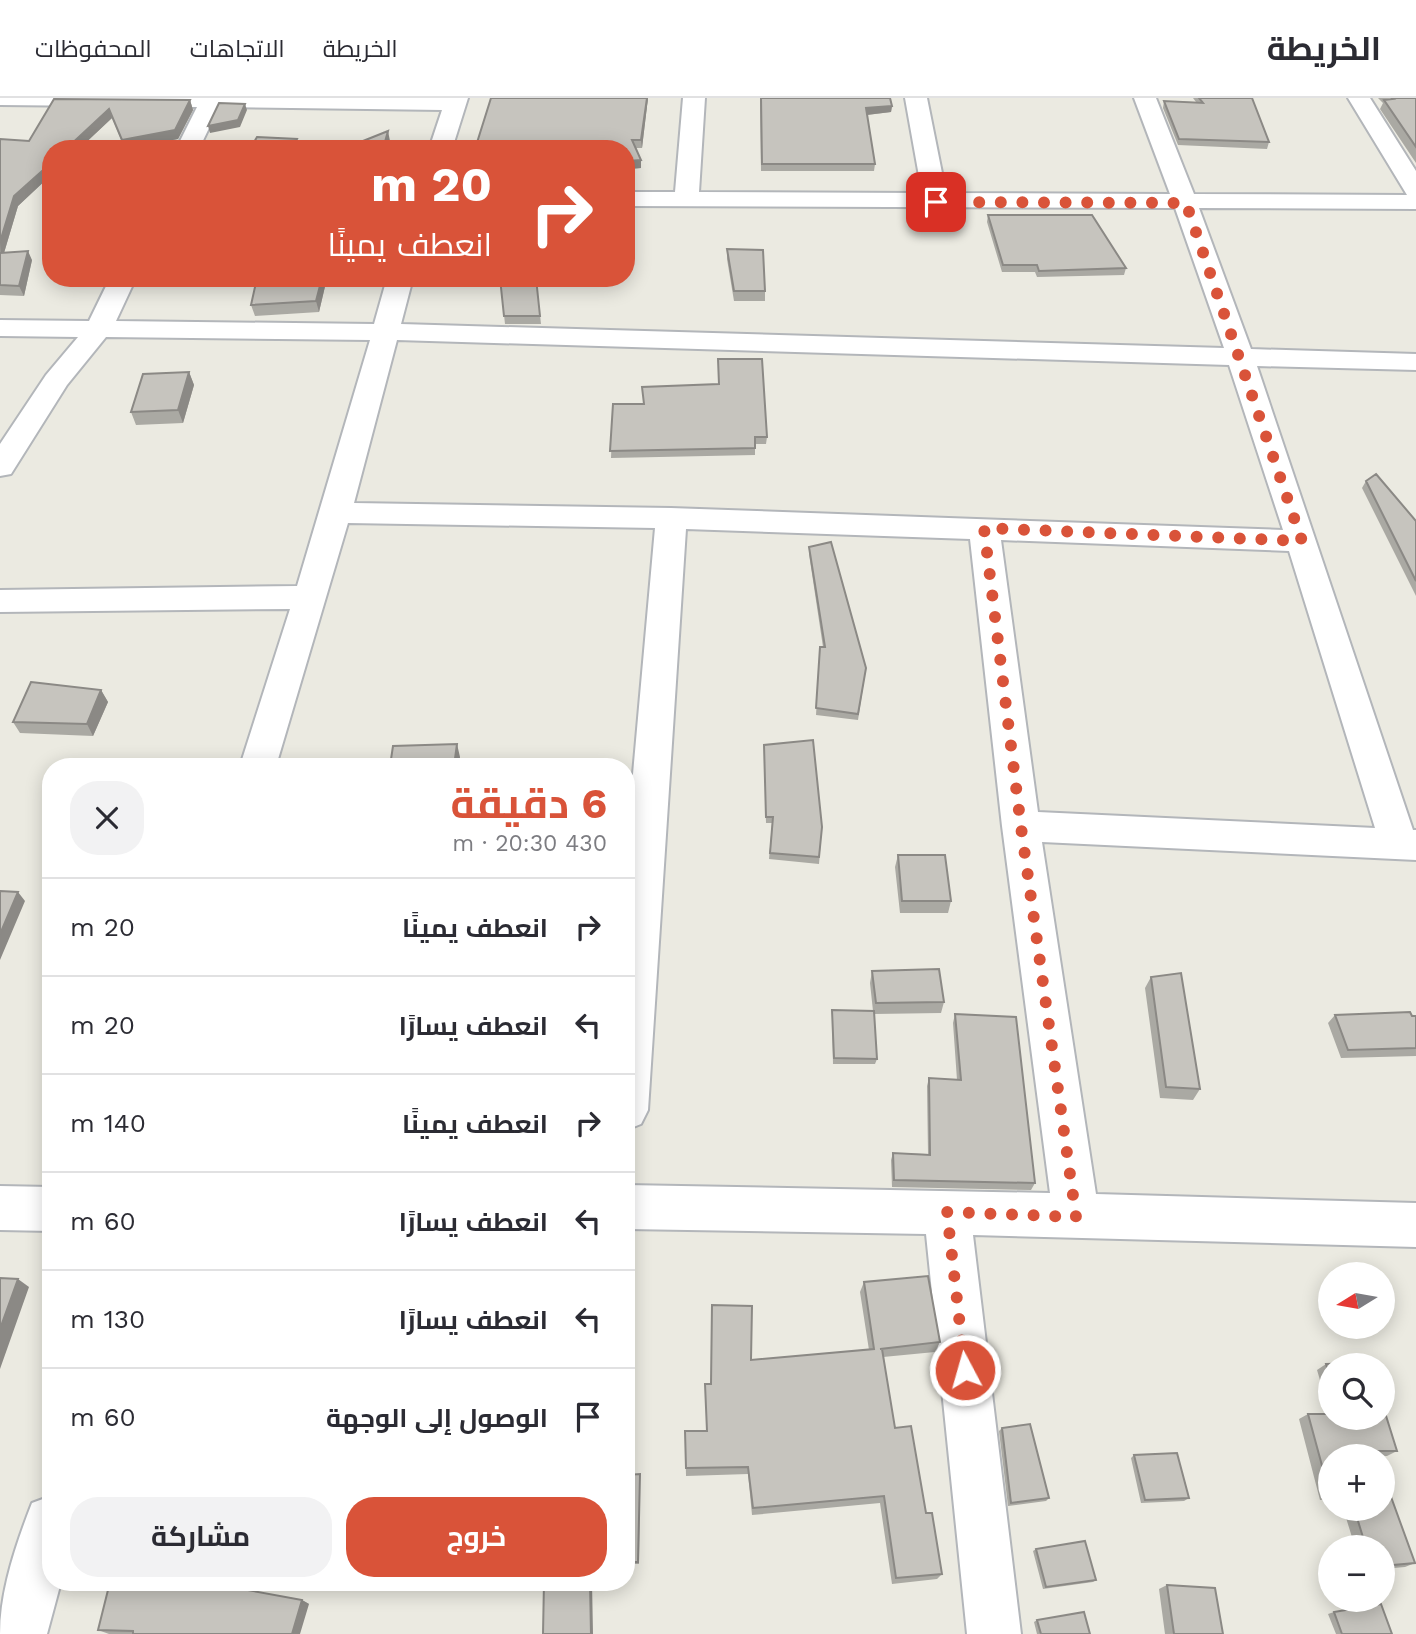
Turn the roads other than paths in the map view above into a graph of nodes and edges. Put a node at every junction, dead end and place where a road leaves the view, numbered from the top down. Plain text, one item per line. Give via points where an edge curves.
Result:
1 (0, 98) edge
2 (694, 98) edge
3 (916, 98) edge
4 (1145, 98) edge
5 (1359, 98) edge
6 (212, 99) edge
7 (456, 101) edge
8 (192, 140) edge
9 (443, 140) edge
10 (1416, 190) edge
11 (635, 199) edge
12 (686, 200) junction
13 (936, 202) junction
14 (1416, 202) edge
15 (1186, 203) junction
16 (119, 287) edge
17 (397, 287) edge
18 (0, 328) edge
19 (98, 330) junction
20 (384, 332) junction
21 (1241, 357) junction
22 (1416, 362) edge
23 (0, 467) edge
24 (336, 513) junction
25 (671, 518) junction
26 (984, 528) junction
27 (1302, 541) junction
28 (311, 597) junction
29 (0, 601) edge
30 (261, 758) edge
31 (1021, 827) junction
32 (1408, 845) edge
33 (635, 992) edge
34 (635, 1207) edge
35 (0, 1208) edge
36 (42, 1209) edge
37 (947, 1212) junction
38 (1076, 1217) junction
39 (1416, 1225) edge
40 (42, 1555) edge
41 (20, 1634) edge
42 (994, 1634) edge

1 - 6 street
2 - 12 street
3 - 13 street
4 - 15 street
5 - 10 street
6 - 7 street
6 - 8 street
7 - 9 street
11 - 12 street
12 - 13 street
13 - 15 street
14 - 15 street
15 - 21 street
16 - 19 street
17 - 20 street
18 - 19 street
19 - 20 street
19 - 23 street via 56,381
20 - 21 street
20 - 24 street
21 - 22 street
21 - 27 street
24 - 25 street
24 - 28 street
25 - 26 street
25 - 33 street
26 - 27 street
26 - 31 street
27 - 32 street
28 - 29 street
28 - 30 street
31 - 32 street
31 - 38 street
34 - 37 street
35 - 36 street
37 - 38 street
37 - 42 street
38 - 39 street
40 - 41 street

